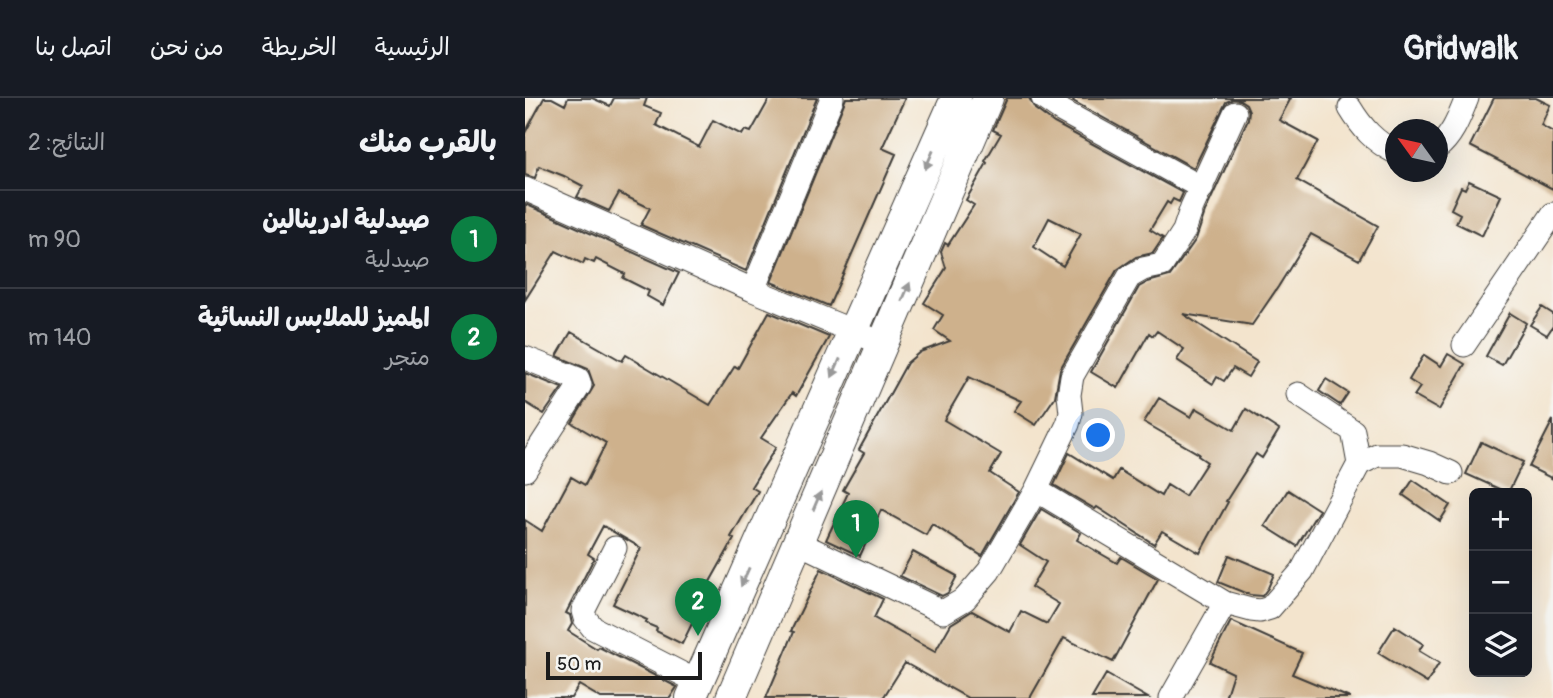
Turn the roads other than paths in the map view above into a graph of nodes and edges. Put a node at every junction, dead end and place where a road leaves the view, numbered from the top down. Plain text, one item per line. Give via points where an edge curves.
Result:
1 (832, 98) edge
2 (956, 98) edge
3 (988, 98) edge
4 (1043, 98) edge
5 (1467, 98) edge
6 (1065, 105) edge
7 (1350, 108) dead end
8 (1235, 113) dead end
9 (1448, 135) edge
10 (1385, 147) edge
11 (1202, 188) junction
12 (525, 189) edge
13 (1553, 214) edge
14 (753, 290) junction
15 (852, 331) junction
16 (884, 344) junction
17 (1464, 345) dead end
18 (525, 358) edge
19 (1298, 394) dead end
20 (1359, 464) junction
21 (525, 470) edge
22 (1451, 473) dead end
23 (1036, 490) junction
24 (799, 543) junction
25 (615, 548) dead end
26 (1225, 603) junction
27 (695, 690) edge
28 (731, 698) edge
29 (1171, 698) edge

1 - 14 street
2 -> 15 main road
16 -> 3 main road
4 - 6 street
5 - 9 street
6 - 11 street
7 - 10 street via 1361,126
8 - 11 street
11 - 23 street via 1178,243 1162,265 1143,268 1129,277 1083,355 1072,376 1068,424
12 - 14 street
13 - 17 street
14 - 15 street
15 - 16 street
15 -> 27 main road
24 -> 16 main road
18 - 21 street via 578,379 580,385
19 - 20 street via 1353,430
20 - 22 street via 1377,455 1402,455
20 - 26 street via 1302,570 1270,608 1251,610
23 - 24 street via 989,571 965,599 943,612
23 - 26 street
24 - 28 main road
25 - 27 street via 583,611 588,623
26 - 29 street

